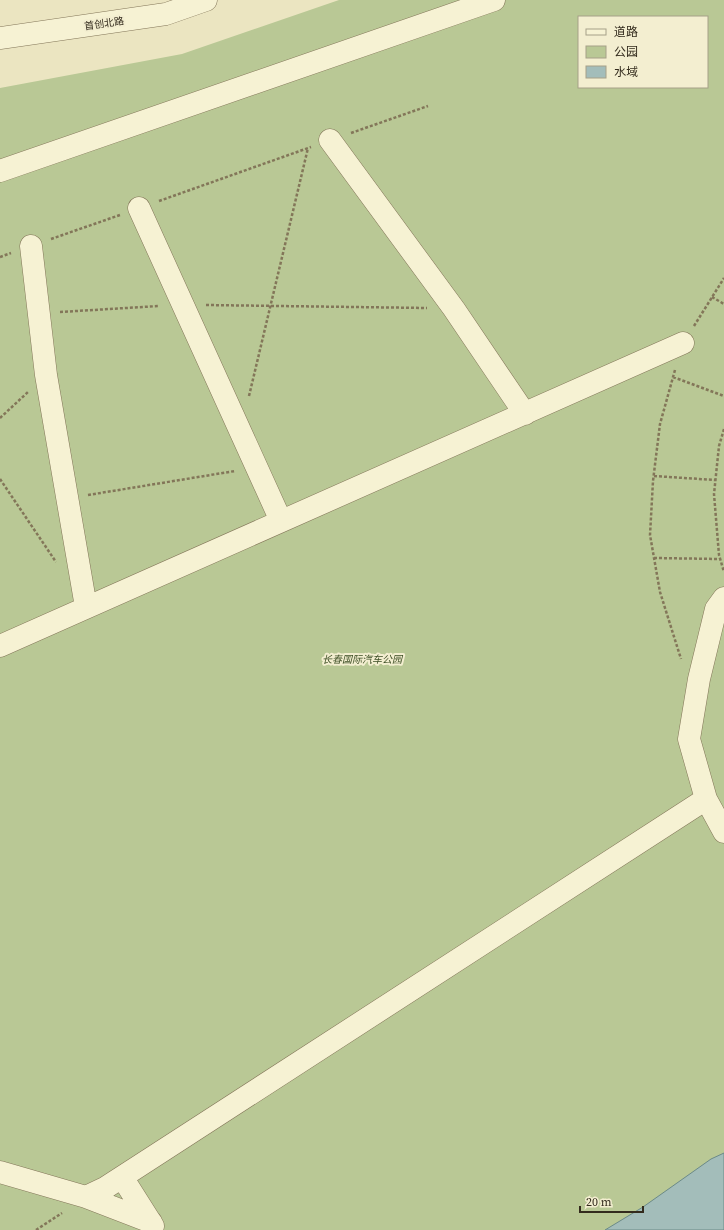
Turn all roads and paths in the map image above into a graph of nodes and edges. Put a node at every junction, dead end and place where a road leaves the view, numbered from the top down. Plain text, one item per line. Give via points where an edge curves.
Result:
1 (206, 0) edge
2 (494, 0) edge
3 (0, 38) edge
4 (428, 106) dead end
5 (330, 140) junction
6 (308, 148) junction
7 (0, 170) edge
8 (140, 208) junction
9 (31, 246) junction
10 (0, 257) edge
11 (724, 278) edge
12 (712, 296) junction
13 (183, 304) junction
14 (724, 304) edge
15 (271, 306) junction
16 (454, 309) junction
17 (39, 313) junction
18 (683, 344) junction
19 (46, 376) junction
20 (673, 377) junction
21 (724, 396) edge
22 (525, 414) junction
23 (0, 418) edge
24 (724, 429) edge
25 (240, 432) junction
26 (257, 468) junction
27 (654, 476) junction
28 (0, 479) edge
29 (715, 480) junction
30 (68, 498) junction
31 (281, 521) junction
32 (654, 558) junction
33 (720, 559) junction
34 (56, 562) dead end
35 (724, 572) edge
36 (724, 598) edge
37 (86, 607) junction
38 (0, 646) edge
39 (681, 660) dead end
40 (706, 799) junction
41 (724, 832) edge
42 (0, 1172) edge
43 (122, 1177) junction
44 (86, 1197) junction
45 (154, 1226) edge

1 - 3 street, 首创北路 via 166,14
2 - 7 street
4 - 5 path
5 - 6 path
5 - 16 street
6 - 8 path
6 - 15 path
8 - 9 path
8 - 13 street
9 - 10 path
9 - 17 street
11 - 12 path
12 - 14 path
12 - 18 path
13 - 15 path
13 - 17 path
13 - 25 street
15 - 16 path
15 - 25 path
16 - 22 street
17 - 19 street
18 - 20 path
18 - 22 street
19 - 23 path
19 - 30 street
20 - 21 path
20 - 27 path via 660,424
22 - 31 street
24 - 29 path
25 - 26 street
26 - 30 path
26 - 31 street
27 - 29 path
27 - 32 path via 650,535
28 - 34 path
29 - 33 path
30 - 37 street
31 - 37 street
32 - 33 path
32 - 39 path via 660,592
33 - 35 path
36 - 40 street via 716,609 701,671 689,739
37 - 38 street
40 - 41 street
40 - 43 street
42 - 44 street
43 - 44 street
43 - 45 street
44 - 45 street

